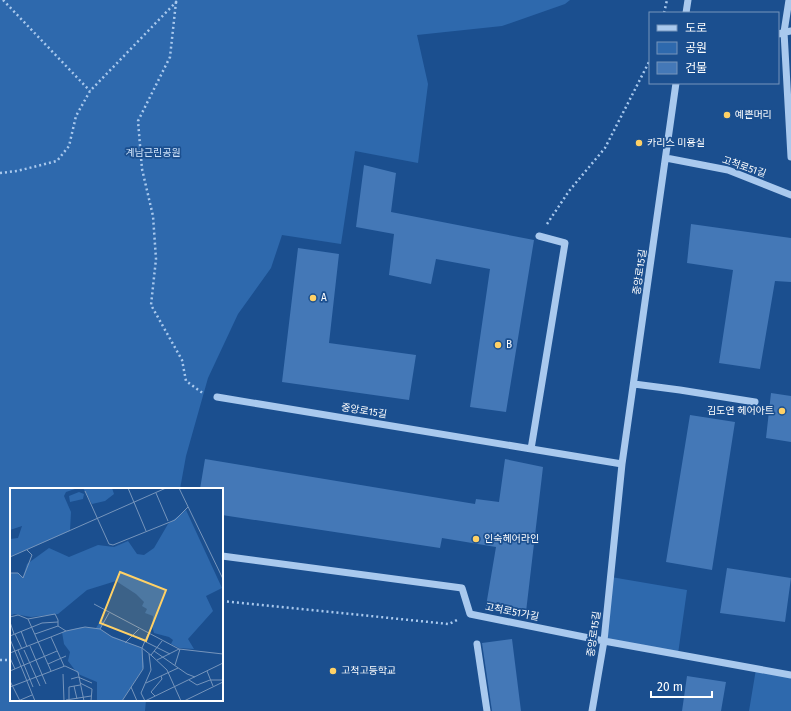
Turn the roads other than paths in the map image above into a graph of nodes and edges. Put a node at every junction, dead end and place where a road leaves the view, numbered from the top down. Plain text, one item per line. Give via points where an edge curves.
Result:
1 (688, 0) edge
2 (789, 0) edge
3 (686, 12) edge
4 (784, 32) edge
5 (676, 84) edge
6 (791, 157) edge
7 (666, 158) junction
8 (791, 195) edge
9 (540, 236) road end
10 (634, 384) junction
11 (218, 397) road end
12 (755, 402) dead end
13 (532, 449) junction
14 (622, 464) junction
15 (223, 556) edge
16 (604, 641) junction
17 (476, 644) dead end
18 (791, 675) edge
19 (488, 711) edge
20 (592, 711) edge

1 - 3 street
2 - 4 street
4 - 6 street
5 - 7 street, 중앙로15길
7 - 8 street, 고척로51길 via 728,170
7 - 10 street, 중앙로15길
9 - 13 street via 565,243
10 - 12 street
10 - 14 street, 중앙로15길
11 - 13 street, 중앙로15길
13 - 14 street, 중앙로15길
14 - 16 street, 중앙로15길
15 - 16 street, 고척로51가길 via 462,588 470,614
16 - 18 street, 고척로51가길
16 - 20 street, 중앙로15길
17 - 19 street

